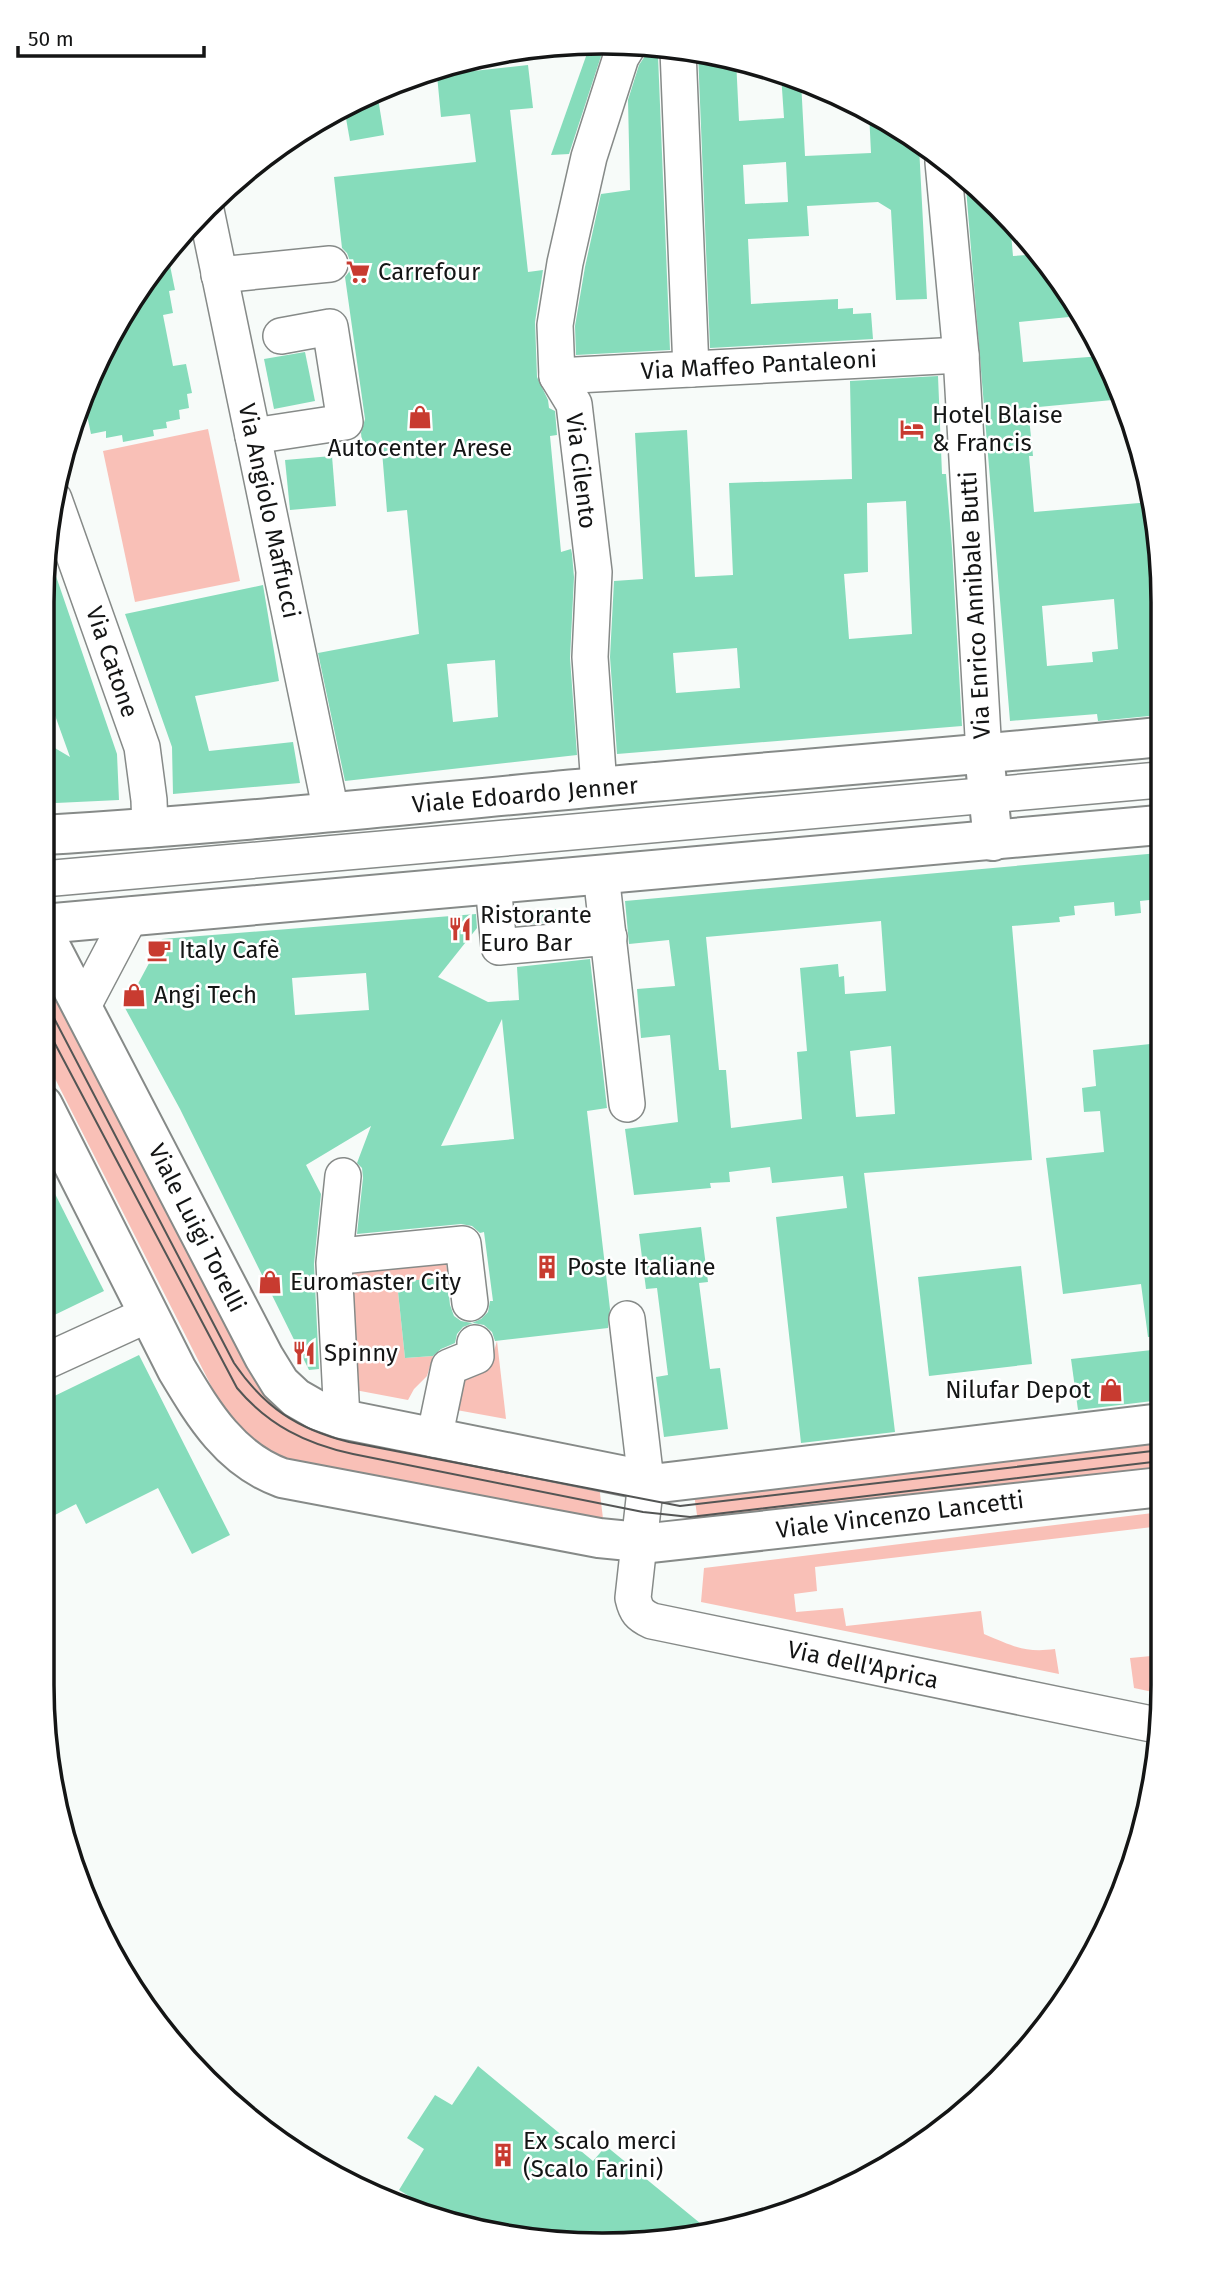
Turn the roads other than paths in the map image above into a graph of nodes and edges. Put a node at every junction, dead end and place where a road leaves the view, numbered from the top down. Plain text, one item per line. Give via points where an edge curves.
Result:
1 (622, 55) edge
2 (678, 60) edge
3 (944, 174) edge
4 (208, 222) edge
5 (330, 264) dead end
6 (219, 275) junction
7 (281, 336) dead end
8 (961, 355) junction
9 (691, 369) junction
10 (557, 376) junction
11 (253, 436) junction
12 (61, 519) edge
13 (1151, 738) edge
14 (984, 754) junction
15 (1151, 781) edge
16 (599, 787) junction
17 (988, 795) junction
18 (331, 812) junction
19 (1151, 826) edge
20 (54, 829) edge
21 (150, 829) junction
22 (993, 841) junction
23 (601, 874) junction
24 (54, 878) edge
25 (494, 884) junction
26 (131, 915) junction
27 (54, 923) edge
28 (609, 937) junction
29 (54, 952) edge
30 (83, 1006) junction
31 (627, 1104) dead end
32 (54, 1127) edge
33 (343, 1176) dead end
34 (351, 1255) dead end
35 (470, 1303) dead end
36 (149, 1314) junction
37 (627, 1319) dead end
38 (475, 1343) dead end
39 (54, 1358) edge
40 (342, 1419) junction
41 (1151, 1424) edge
42 (434, 1438) junction
43 (646, 1481) junction
44 (1151, 1487) edge
45 (639, 1543) junction
46 (1150, 1724) edge

1 - 10 street, Via Cilento via 589,157 565,262 555,325
2 - 9 street
3 - 8 street, Via Enrico Annibale Butti
4 - 6 street, Via Angiolo Maffucci
5 - 6 street
6 - 11 street, Via Angiolo Maffucci
7 - 11 street via 330,327 345,422
8 - 9 street, Via Maffeo Pantaleoni
8 - 14 street, Via Enrico Annibale Butti
9 - 10 street, Via Maffeo Pantaleoni
10 - 16 street, Via Cilento via 574,404 594,572 590,657
11 - 18 street, Via Angiolo Maffucci
12 - 21 street, Via Catone via 142,747
13 - 14 main road, Viale Edoardo Jenner
14 - 16 main road, Viale Edoardo Jenner
14 - 17 main road
15 - 17 street, Viale Edoardo Jenner
16 - 18 main road, Viale Edoardo Jenner
17 - 22 main road
17 - 24 street, Viale Edoardo Jenner
18 - 21 main road, Viale Edoardo Jenner
19 - 22 main road
20 - 21 main road, Viale Edoardo Jenner
22 - 23 main road
23 - 25 main road
23 - 28 street
25 - 26 main road
25 - 28 street via 499,947
26 - 27 main road
26 - 30 street
28 - 31 street
29 - 30 main road, Viale Luigi Torelli
30 - 40 main road, Viale Luigi Torelli via 264,1357 296,1398
32 - 36 main road
33 - 40 street via 334,1263
34 - 35 street via 463,1244
36 - 39 street
36 - 45 main road, Viale Vincenzo Lancetti via 177,1370 213,1425 235,1451 267,1472
37 - 43 street
38 - 42 street via 476,1356 449,1367
40 - 42 main road
41 - 43 main road via 674,1482
42 - 43 main road
43 - 45 street
44 - 45 main road, Viale Vincenzo Lancetti
45 - 46 street, Via dell'Aprica via 635,1610 652,1621

